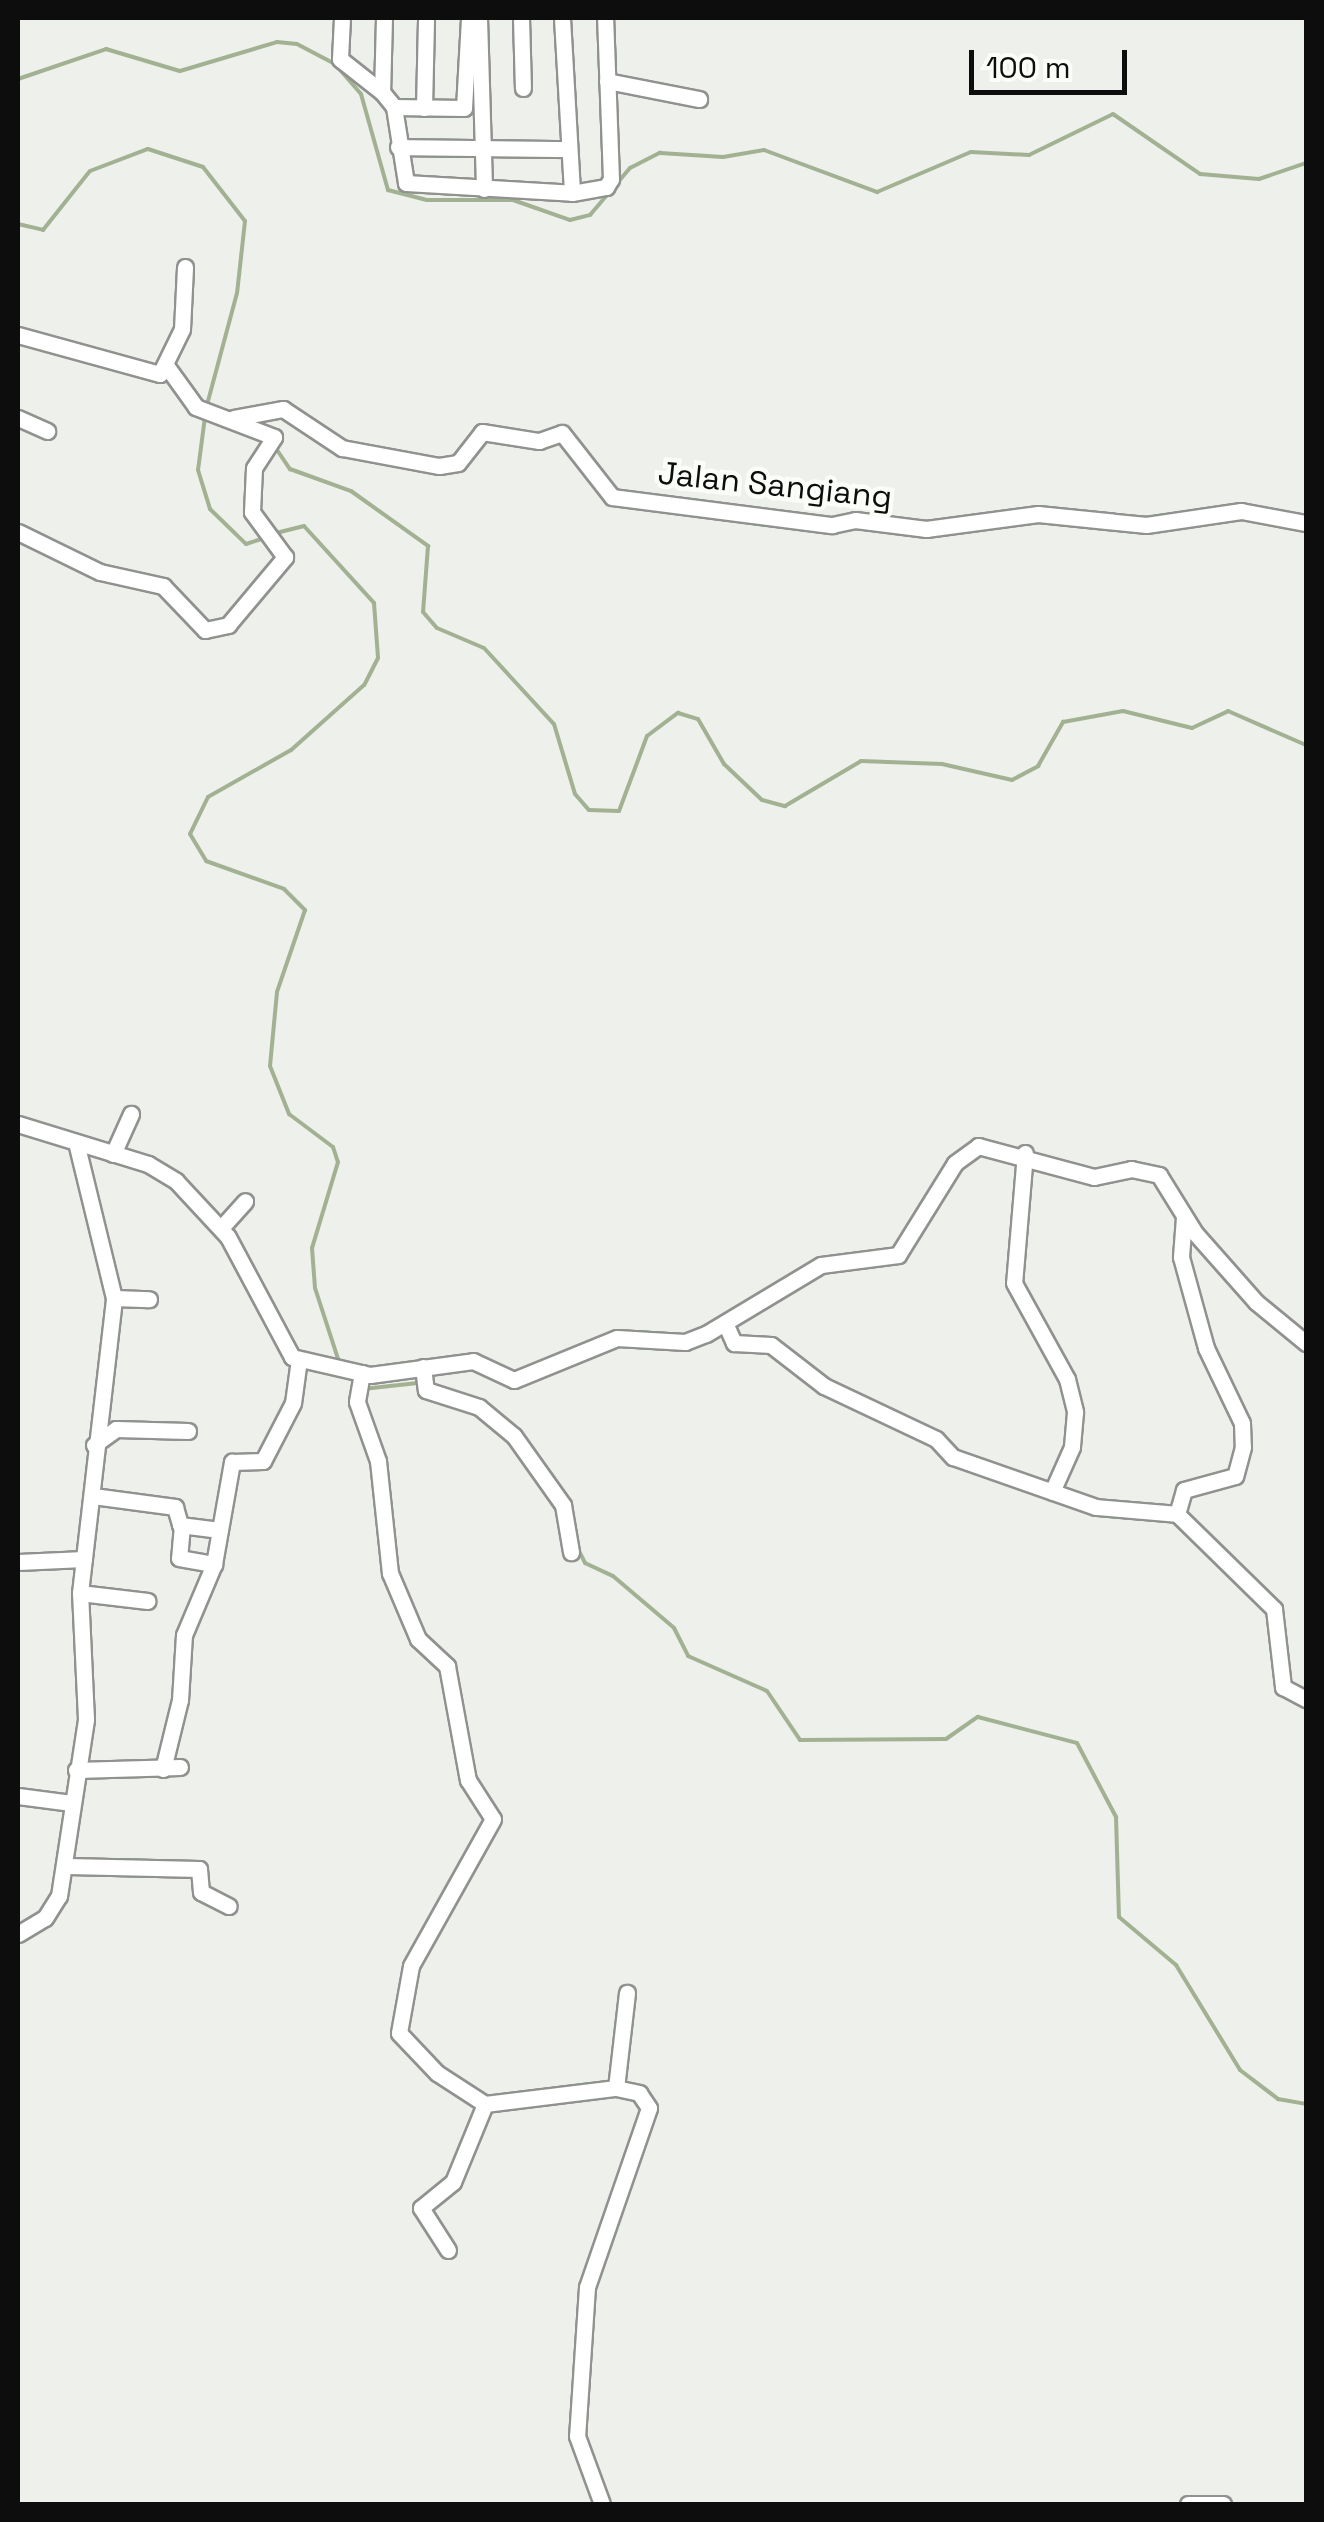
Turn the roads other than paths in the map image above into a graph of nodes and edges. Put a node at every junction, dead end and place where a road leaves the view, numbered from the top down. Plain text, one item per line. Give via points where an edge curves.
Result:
1 (342, 18) edge
2 (384, 18) edge
3 (426, 18) edge
4 (468, 18) edge
5 (479, 18) edge
6 (521, 18) edge
7 (562, 18) edge
8 (605, 18) edge
9 (606, 81) junction
10 (522, 88) dead end
11 (382, 92) junction
12 (698, 100) dead end
13 (394, 107) junction
14 (424, 108) junction
15 (398, 146) junction
16 (483, 149) junction
17 (568, 149) junction
18 (484, 189) junction
19 (572, 194) junction
20 (185, 267) dead end
21 (18, 335) edge
22 (168, 368) junction
23 (18, 418) edge
24 (234, 418) junction
25 (47, 432) dead end
26 (1306, 523) edge
27 (18, 532) edge
28 (132, 1114) dead end
29 (18, 1124) edge
30 (77, 1146) junction
31 (114, 1154) junction
32 (1025, 1154) junction
33 (246, 1201) dead end
34 (1184, 1217) junction
35 (221, 1228) junction
36 (114, 1298) junction
37 (149, 1299) dead end
38 (726, 1325) junction
39 (1306, 1343) edge
40 (298, 1359) junction
41 (422, 1375) junction
42 (361, 1377) junction
43 (188, 1432) dead end
44 (94, 1445) junction
45 (1052, 1492) junction
46 (93, 1496) junction
47 (1177, 1514) junction
48 (182, 1525) junction
49 (220, 1530) junction
50 (571, 1552) dead end
51 (84, 1559) junction
52 (18, 1562) edge
53 (214, 1564) junction
54 (80, 1594) junction
55 (148, 1601) dead end
56 (1306, 1699) edge
57 (76, 1770) junction
58 (18, 1796) edge
59 (72, 1803) junction
60 (68, 1866) junction
61 (229, 1906) dead end
62 (18, 1934) edge
63 (627, 1993) dead end
64 (616, 2088) junction
65 (485, 2104) junction
66 (448, 2250) dead end
67 (602, 2504) edge
68 (1188, 2504) edge
69 (1222, 2504) edge

1 - 11 street via 340,58
2 - 11 street
3 - 14 street
4 - 14 street via 464,108
5 - 16 street
6 - 10 street
7 - 17 street
8 - 9 street
9 - 12 street
9 - 19 street via 611,179 606,187
11 - 13 street
13 - 14 street
13 - 15 street
15 - 16 street
15 - 18 street via 401,175 412,186
16 - 17 street
16 - 18 street
17 - 19 street
18 - 19 street
20 - 22 street via 182,329
21 - 22 street via 137,373
22 - 24 street via 196,407
23 - 25 street
24 - 26 street, Jalan Sangiang via 278,408 342,448 440,466 458,463 482,432 538,441 562,433 612,496 693,502 722,513 926,529 1038,514 1146,525 1240,511
24 - 27 street via 272,442 254,468 252,512 286,557 221,632 180,612 163,586 100,572
28 - 31 street
29 - 30 street
30 - 31 street
30 - 36 street
31 - 35 street via 176,1181
32 - 34 street via 1094,1176 1149,1171
32 - 38 street via 972,1148 898,1255 821,1265
32 - 45 street via 1014,1282 1074,1402 1072,1447
33 - 35 street
34 - 39 street via 1256,1302
34 - 47 street via 1181,1257 1206,1348 1242,1423 1243,1447 1235,1476 1184,1490
35 - 40 street via 268,1301 279,1340
36 - 37 street
36 - 44 street
38 - 41 street via 685,1342 617,1338 514,1380 473,1361
38 - 45 street via 734,1343 770,1346 824,1386 936,1439 953,1457
40 - 42 street via 335,1364
40 - 49 street via 293,1402 264,1461 232,1460
41 - 42 street
41 - 50 street via 440,1399 478,1408 514,1436 563,1506
42 - 65 street via 357,1402 378,1461 390,1573 418,1639 446,1666 468,1780 492,1819 411,1966 397,2025 437,2073
43 - 44 street via 116,1429
44 - 46 street
45 - 47 street via 1096,1508
46 - 48 street via 175,1507
46 - 51 street
47 - 56 street via 1274,1609 1283,1688
48 - 49 street
48 - 53 street via 178,1558
49 - 53 street
51 - 52 street
51 - 54 street
53 - 57 street via 184,1634 172,1768
54 - 55 street
54 - 57 street via 87,1690
57 - 59 street
58 - 59 street
59 - 60 street
60 - 61 street via 199,1869 200,1892
60 - 62 street via 52,1910
63 - 64 street
64 - 65 street
64 - 67 street via 639,2094 650,2108 587,2286 577,2436
65 - 66 street via 453,2182 421,2208
68 - 69 street

